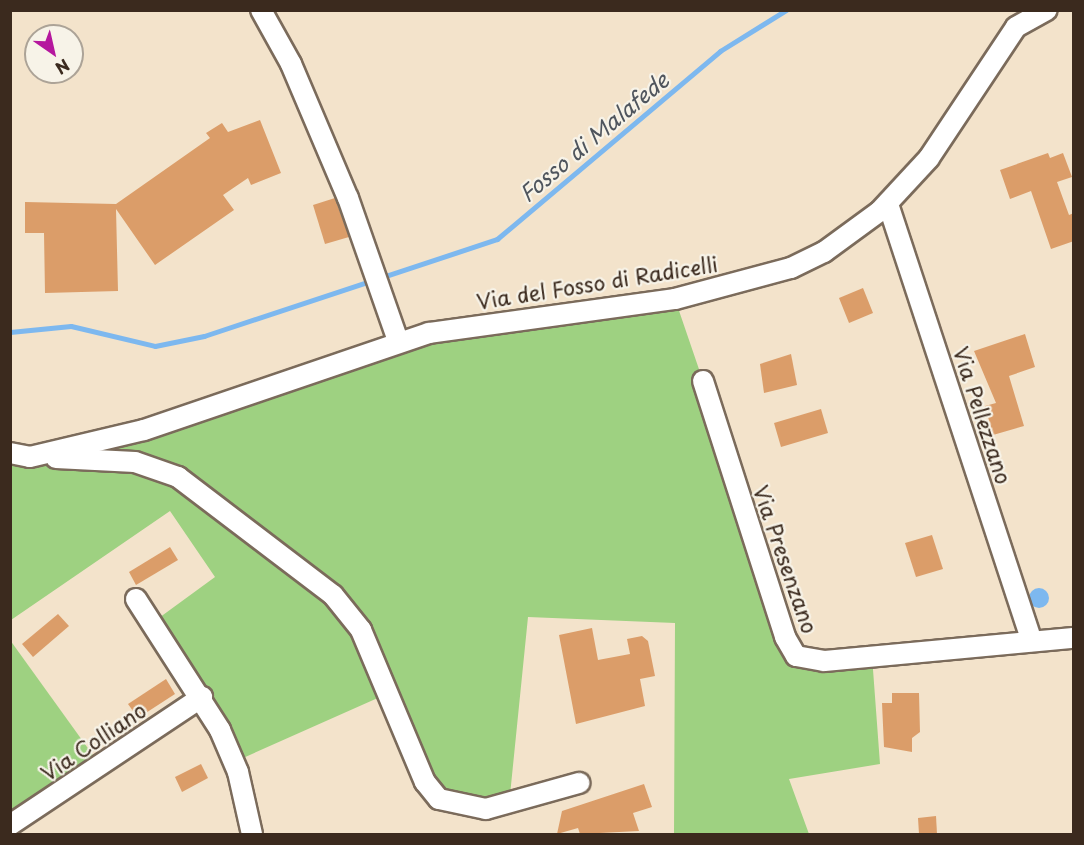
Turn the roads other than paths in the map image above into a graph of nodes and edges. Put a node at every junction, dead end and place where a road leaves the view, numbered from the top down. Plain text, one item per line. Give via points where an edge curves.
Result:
1 (261, 10) edge
2 (1047, 10) edge
3 (1018, 19) edge
4 (888, 204) junction
5 (398, 341) junction
6 (703, 381) dead end
7 (20, 455) edge
8 (136, 599) dead end
9 (1074, 638) edge
10 (1032, 641) junction
11 (202, 697) junction
12 (579, 783) dead end
13 (10, 825) edge
14 (252, 834) edge

1 - 5 street via 291,64
2 - 3 street, Via del Fosso di Radicelli
3 - 4 street, Via del Fosso di Radicelli via 928,158
4 - 5 street, Via del Fosso di Radicelli via 824,252 754,280 675,299
4 - 10 street, Via Pellezzano
5 - 7 street, Via del Fosso di Radicelli via 162,425
6 - 10 street, Via Presenzano via 785,638 796,656 824,661
7 - 12 street via 123,461 162,470 321,585 361,630 425,782 439,799 492,808
8 - 11 street
9 - 10 street, Via Presenzano
11 - 13 street, Via Colliano
11 - 14 street via 238,772

